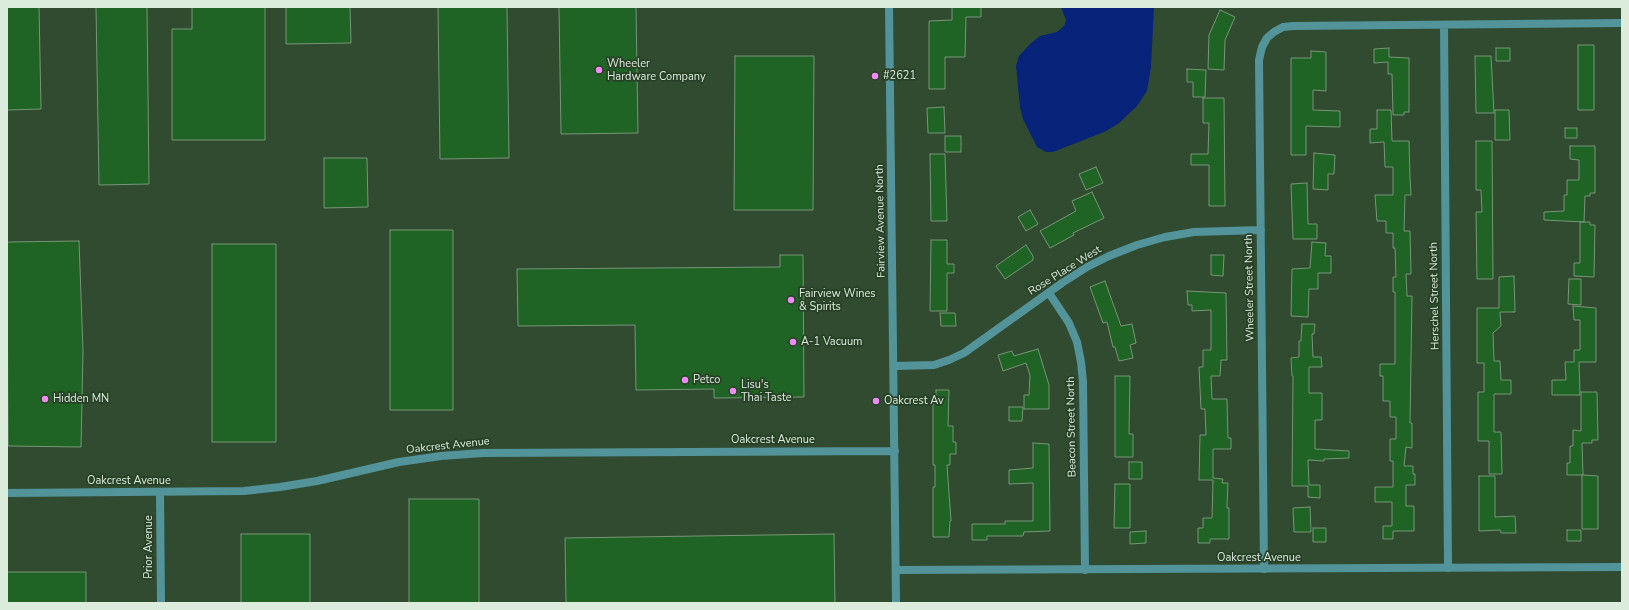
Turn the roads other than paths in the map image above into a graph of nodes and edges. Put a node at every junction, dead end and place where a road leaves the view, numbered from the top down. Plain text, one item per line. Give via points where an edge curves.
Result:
1 (889, 7) edge
2 (1622, 23) edge
3 (1444, 25) junction
4 (1261, 230) junction
5 (1049, 293) junction
6 (894, 366) junction
7 (895, 451) junction
8 (7, 492) edge
9 (160, 492) junction
10 (1622, 567) edge
11 (1448, 568) junction
12 (1264, 569) junction
13 (896, 570) junction
14 (1085, 570) junction
15 (161, 603) edge
16 (896, 603) edge

1 - 6 street, Fairview Avenue North
2 - 3 street
3 - 4 street, Wheeler Street North via 1293,26 1283,27 1270,35 1259,56
3 - 11 street, Herschel Street North
4 - 5 street, Rose Place West via 1194,232 1137,245 1087,267
4 - 12 street, Wheeler Street North
5 - 6 street, Rose Place West via 969,350 949,360 934,365
5 - 14 street, Beacon Street North via 1069,323 1077,342 1081,362
6 - 7 street, Fairview Avenue North
7 - 9 street, Oakcrest Avenue via 483,453 399,462 280,487 244,491
7 - 13 street, Fairview Avenue North
8 - 9 street, Oakcrest Avenue
9 - 15 street, Prior Avenue
10 - 11 street, Oakcrest Avenue
11 - 12 street, Oakcrest Avenue
12 - 14 street, Oakcrest Avenue
13 - 14 street, Oakcrest Avenue
13 - 16 street, Fairview Avenue North

